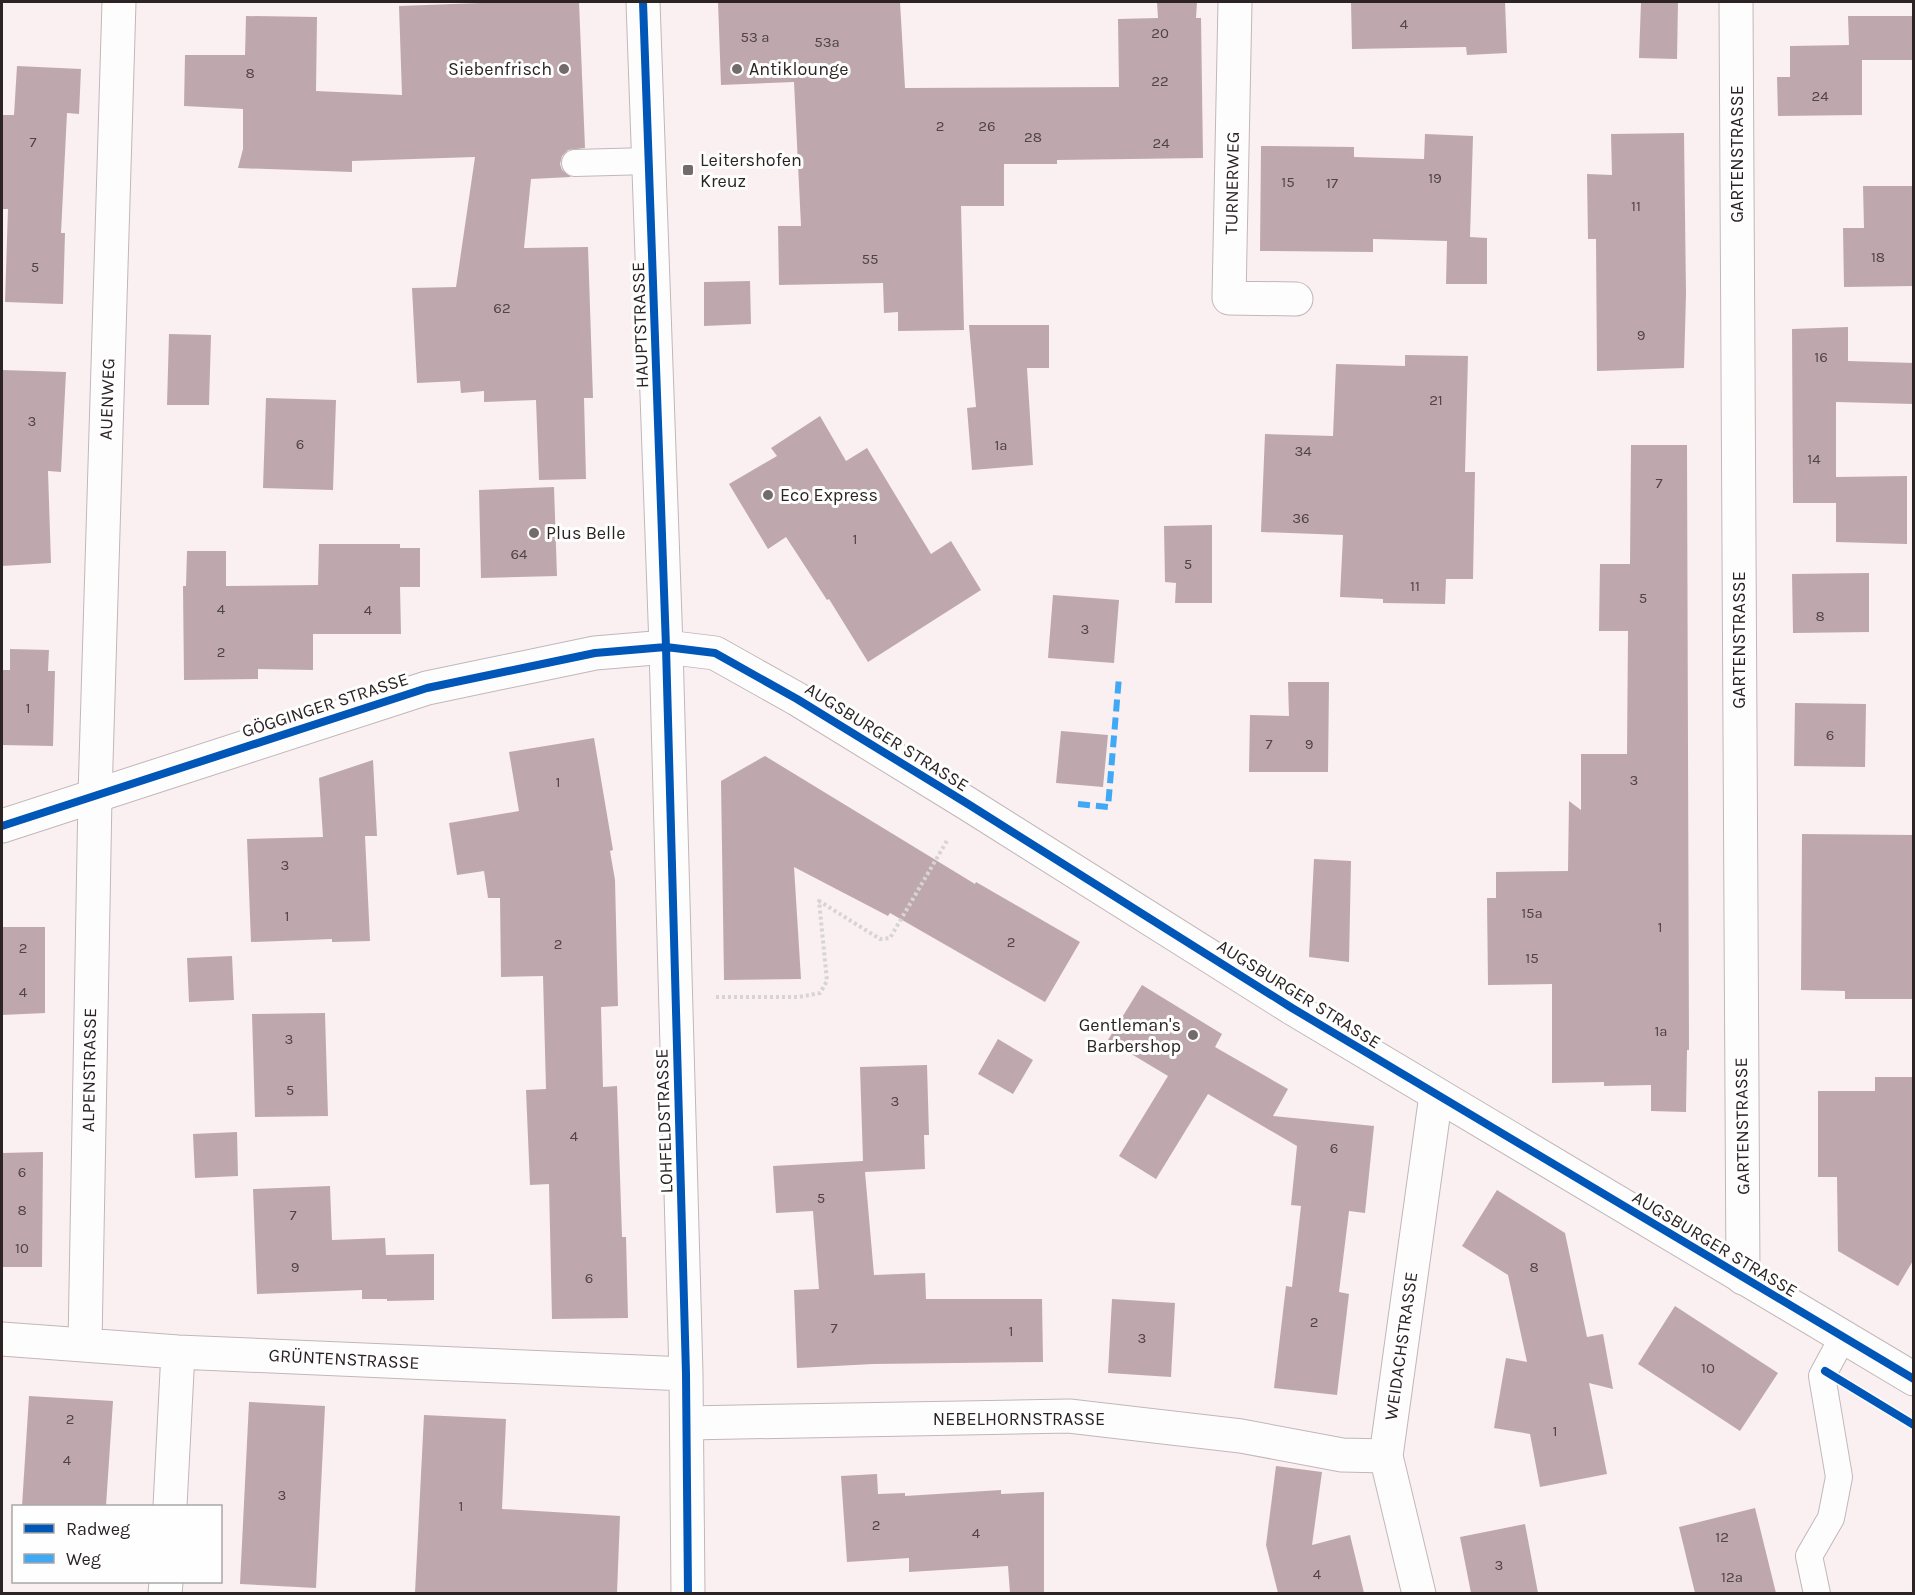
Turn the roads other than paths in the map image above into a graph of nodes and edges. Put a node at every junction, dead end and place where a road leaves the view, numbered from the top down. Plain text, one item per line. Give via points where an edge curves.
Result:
1 (119, 2) edge
2 (643, 2) edge
3 (1235, 2) edge
4 (1736, 2) edge
5 (649, 160) junction
6 (575, 164) dead end
7 (1296, 299) dead end
8 (666, 647) junction
9 (95, 796) junction
10 (2, 826) edge
11 (1436, 1095) junction
12 (1743, 1278) junction
13 (1843, 1337) junction
14 (2, 1339) edge
15 (85, 1344) junction
16 (178, 1352) junction
17 (686, 1374) junction
18 (1914, 1379) edge
19 (687, 1423) junction
20 (1386, 1456) junction
21 (170, 1505) edge
22 (687, 1593) edge
23 (1419, 1593) edge
24 (1816, 1593) edge

1 - 9 street, AUENWEG
2 - 5 street, HAUPTSTRASSE
3 - 7 street, TURNERWEG via 1229,298
4 - 12 street, GARTENSTRASSE
5 - 6 lane
5 - 8 street, HAUPTSTRASSE
8 - 9 street, GÖGGINGER STRASSE via 595,653 427,688
8 - 11 street, AUGSBURGER STRASSE via 715,653 797,699
8 - 17 street, LOHFELDSTRASSE
9 - 10 street, GÖGGINGER STRASSE
9 - 15 street, ALPENSTRASSE
11 - 12 street, AUGSBURGER STRASSE
11 - 20 street, WEIDACHSTRASSE
12 - 13 street, AUGSBURGER STRASSE
13 - 18 street, AUGSBURGER STRASSE
13 - 24 lane via 1822,1376 1839,1477 1831,1518 1809,1556
14 - 15 street, GRÜNTENSTRASSE
15 - 16 street, GRÜNTENSTRASSE
16 - 17 street, GRÜNTENSTRASSE
16 - 21 street
17 - 19 street, LOHFELDSTRASSE
19 - 20 street, NEBELHORNSTRASSE via 1070,1416 1241,1436 1342,1455
19 - 22 street, LOHFELDSTRASSE
20 - 23 street, WEIDACHSTRASSE

